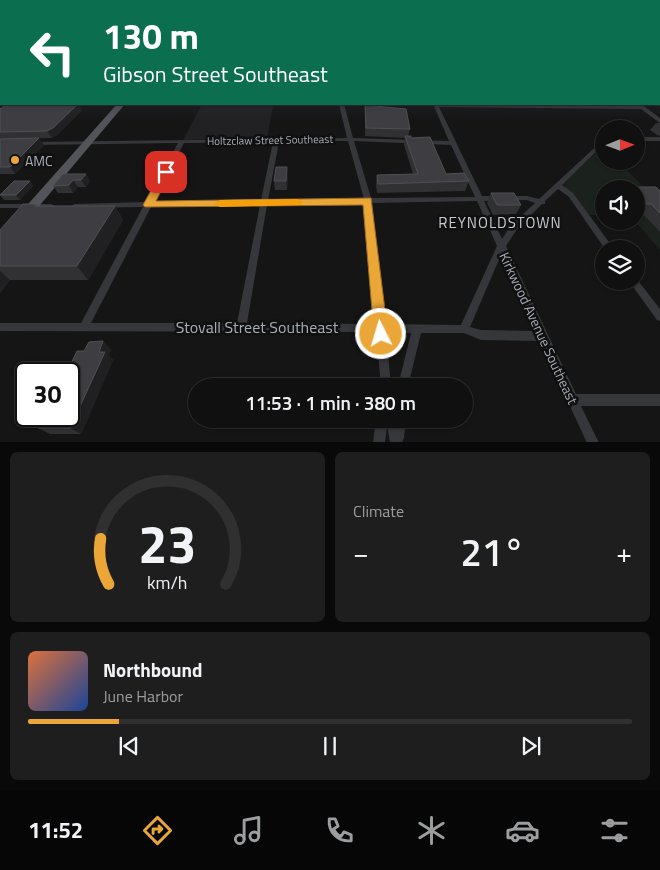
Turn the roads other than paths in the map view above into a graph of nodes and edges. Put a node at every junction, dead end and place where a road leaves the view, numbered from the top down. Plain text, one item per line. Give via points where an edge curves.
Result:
1 (120, 105) edge
2 (436, 105) edge
3 (640, 105) edge
4 (342, 107) edge
5 (660, 121) edge
6 (645, 139) edge
7 (660, 139) edge
8 (276, 140) junction
9 (351, 140) junction
10 (182, 141) junction
11 (28, 142) edge
12 (87, 143) junction
13 (453, 143) junction
14 (595, 151) edge
15 (559, 186) junction
16 (479, 198) junction
17 (368, 201) junction
18 (542, 202) junction
19 (264, 203) junction
20 (149, 205) junction
21 (0, 206) edge
22 (34, 206) junction
23 (59, 206) edge
24 (68, 206) edge
25 (17, 225) edge
26 (603, 240) edge
27 (501, 246) junction
28 (640, 290) edge
29 (660, 317) edge
30 (0, 327) edge
31 (84, 327) junction
32 (241, 327) junction
33 (380, 328) junction
34 (417, 329) junction
35 (464, 329) junction
36 (542, 336) junction
37 (385, 378) edge
38 (405, 378) edge
39 (572, 400) junction
40 (660, 400) edge
41 (381, 428) edge
42 (394, 428) edge
43 (399, 428) edge
44 (379, 442) edge
45 (397, 442) edge
46 (593, 442) edge

1 - 12 main road
2 - 13 street, Kirkwood Avenue Southeast
3 - 5 street
4 - 9 street
6 - 7 street
8 - 9 street, Holtzclaw Street Southeast
8 - 10 street, Holtzclaw Street Southeast
8 - 19 street
9 - 13 street, Holtzclaw Street Southeast
9 - 17 street
10 - 12 street, Holtzclaw Street Southeast
10 - 20 street
11 - 12 street, Holtzclaw Street Southeast
12 - 22 main road
13 - 16 street, Kirkwood Avenue Southeast
14 - 15 street
15 - 18 street
15 - 26 street via 571,196
16 - 17 street
16 - 18 street via 527,198
16 - 27 street, Kirkwood Avenue Southeast
17 - 19 street
17 - 33 street
18 - 27 street via 514,227
19 - 20 street
19 - 32 street
20 - 24 street
20 - 31 street
21 - 22 street
22 - 23 street
22 - 25 main road
27 - 35 street
27 - 36 street, Kirkwood Avenue Southeast
28 - 29 street
30 - 31 street, Stovall Street Southeast
31 - 32 street, Stovall Street Southeast
32 - 33 street, Stovall Street Southeast
33 - 34 street, Stovall Street Southeast
33 - 37 street
34 - 35 street, Stovall Street Southeast
34 - 38 street
35 - 36 street, Stovall Street Southeast via 481,335
36 - 39 street, Kirkwood Avenue Southeast
39 - 40 street
39 - 46 street, Kirkwood Avenue Southeast
41 - 44 street
42 - 45 street
43 - 45 street

